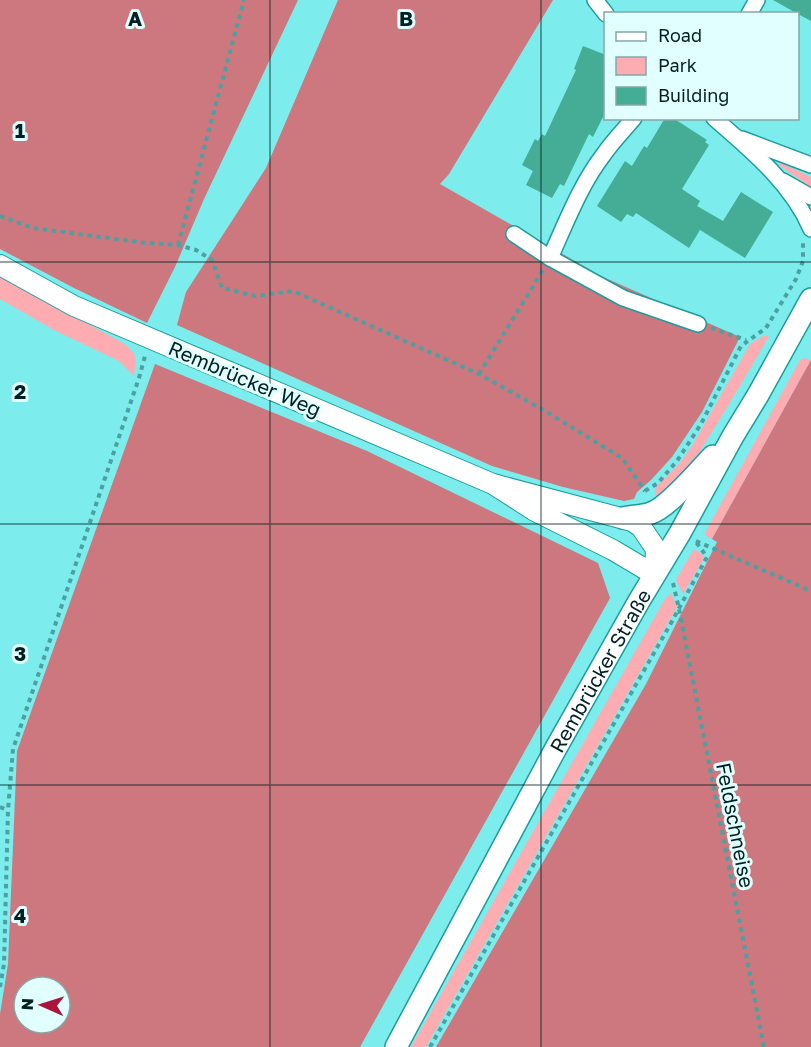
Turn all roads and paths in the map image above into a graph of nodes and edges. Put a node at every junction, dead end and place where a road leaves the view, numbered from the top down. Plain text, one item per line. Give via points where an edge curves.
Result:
1 (244, 0) edge
2 (595, 0) edge
3 (604, 12) edge
4 (632, 120) edge
5 (716, 120) edge
6 (734, 135) junction
7 (811, 163) edge
8 (778, 178) junction
9 (811, 197) edge
10 (0, 216) edge
11 (810, 226) edge
12 (514, 234) dead end
13 (178, 245) junction
14 (550, 258) junction
15 (0, 265) edge
16 (809, 301) edge
17 (698, 324) joint
18 (150, 338) junction
19 (747, 341) junction
20 (479, 374) junction
21 (733, 436) junction
22 (493, 484) junction
23 (645, 491) junction
24 (651, 513) junction
25 (623, 518) junction
26 (656, 575) junction
27 (811, 591) edge
28 (679, 609) junction
29 (0, 807) edge
30 (8, 810) junction
31 (0, 987) edge
32 (396, 1047) edge
33 (429, 1047) edge
34 (764, 1047) edge

1 - 13 path
2 - 3 street
4 - 14 street via 593,170
5 - 6 street
6 - 7 street
6 - 8 street
8 - 9 street
8 - 11 street
10 - 13 path via 33,228
11 - 19 path via 802,228 803,261 796,279 766,328
12 - 14 street
13 - 20 path via 212,260 222,288 255,296 293,291
14 - 17 street via 623,298
14 - 20 path
15 - 18 street, Rembrücker Weg via 74,306
16 - 21 main road, Rembrücker Straße
17 - 19 path
18 - 22 street, Rembrücker Weg
18 - 30 path via 12,749
19 - 23 path via 677,461 658,483
20 - 23 path via 622,458
21 - 24 main road via 678,492
21 - 26 main road, Rembrücker Straße
22 - 25 street, Rembrücker Weg
22 - 26 street, Rembrücker Weg
23 - 24 path
24 - 25 main road
25 - 26 street, Rembrücker Weg via 641,527 657,549
26 - 32 main road, Rembrücker Straße via 556,748
27 - 28 path via 695,541 707,557
28 - 33 path
28 - 34 path, Feldschneise
29 - 30 path
30 - 31 path

